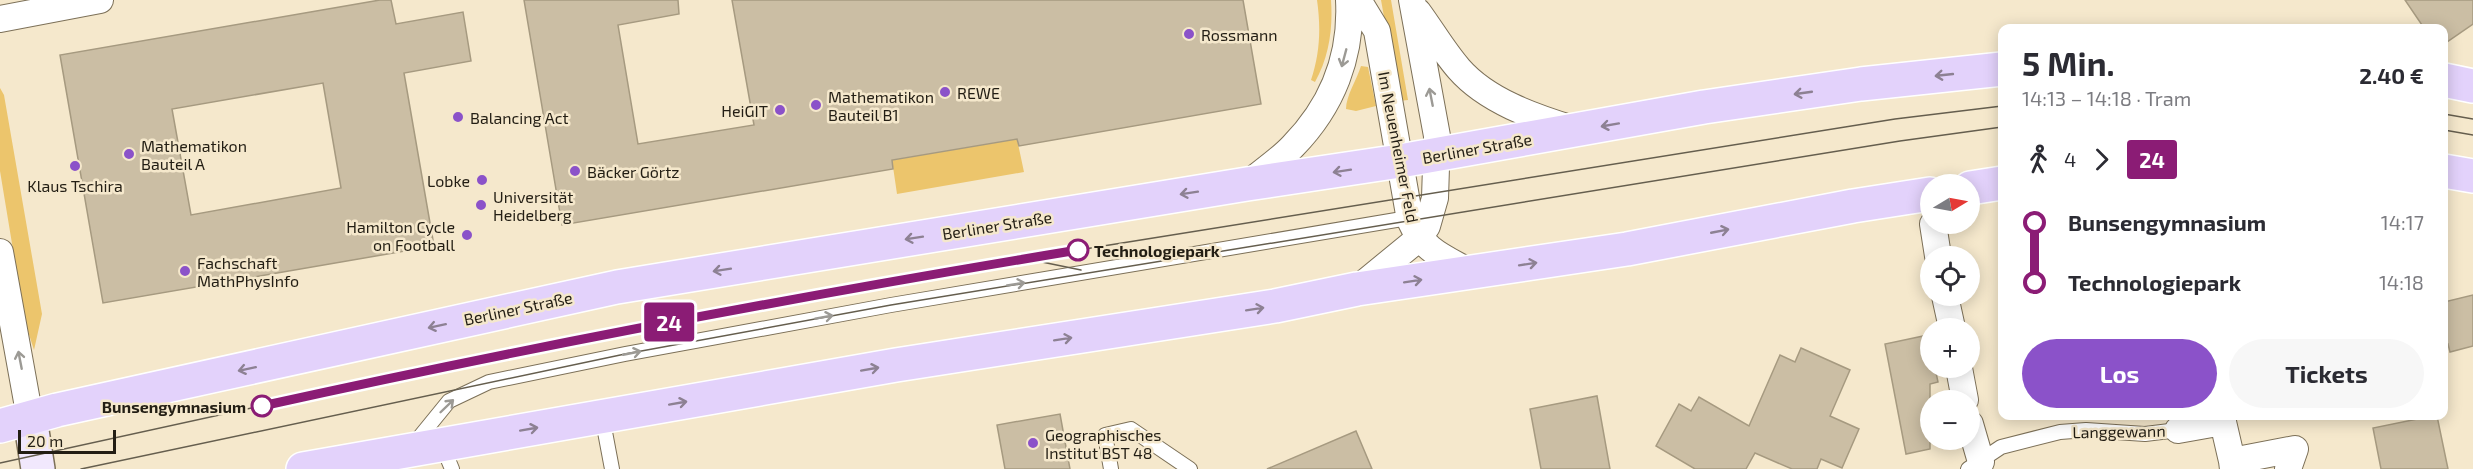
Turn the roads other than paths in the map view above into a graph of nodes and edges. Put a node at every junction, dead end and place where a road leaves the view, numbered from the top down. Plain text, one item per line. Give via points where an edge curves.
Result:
1 (100, 0) edge
2 (1349, 0) edge
3 (1358, 0) edge
4 (1412, 2) edge
5 (0, 18) edge
6 (1998, 69) edge
7 (2448, 81) edge
8 (2473, 86) edge
9 (1579, 130) junction
10 (1437, 155) junction
11 (1400, 161) junction
12 (2448, 172) edge
13 (2473, 176) edge
14 (1247, 184) junction
15 (1998, 184) edge
16 (1980, 186) edge
17 (1920, 196) edge
18 (1414, 229) junction
19 (0, 252) edge
20 (1470, 272) junction
21 (1357, 290) junction
22 (602, 416) junction
23 (15, 422) edge
24 (2178, 430) joint
25 (409, 450) junction
26 (1973, 450) edge
27 (447, 456) edge
28 (1974, 465) edge
29 (2232, 465) edge
30 (38, 469) edge
31 (303, 469) edge
32 (612, 469) edge
33 (1111, 469) edge
34 (1190, 469) edge
35 (2288, 469) edge

1 - 5 street
2 -> 14 street via 1347,45 1327,103 1292,148
3 - 11 street, Im Neuenheimer Feld via 1377,31
4 - 9 street, Im Neuenheimer Feld via 1459,70 1484,91 1536,118
10 -> 4 street, Im Neuenheimer Feld via 1434,113
6 -> 9 main road, Berliner Straße via 1861,84
7 - 8 main road
9 - 10 main road, Berliner Straße
10 - 11 main road, Berliner Straße
10 - 18 street, Im Neuenheimer Feld via 1435,198 1427,226
11 -> 14 main road, Berliner Straße
11 - 18 street, Im Neuenheimer Feld
12 - 13 main road
14 -> 23 main road, Berliner Straße via 617,286
15 - 16 main road
20 -> 17 main road via 1627,249
18 - 20 street via 1435,253
18 - 21 street
25 -> 18 lane via 449,401 489,382 891,305
23 -> 19 street
21 -> 20 main road
22 -> 21 main road
27 -> 22 main road
22 - 32 lane
23 - 30 street
24 - 28 lane, Langgewann via 2145,434 2060,432 2001,447
24 - 29 street, Langgewann via 2223,422
25 - 27 main road
25 - 31 main road
26 - 28 street, Langgewann
29 - 35 street, Langgewann via 2295,449
33 - 34 lane via 1105,435 1131,429

